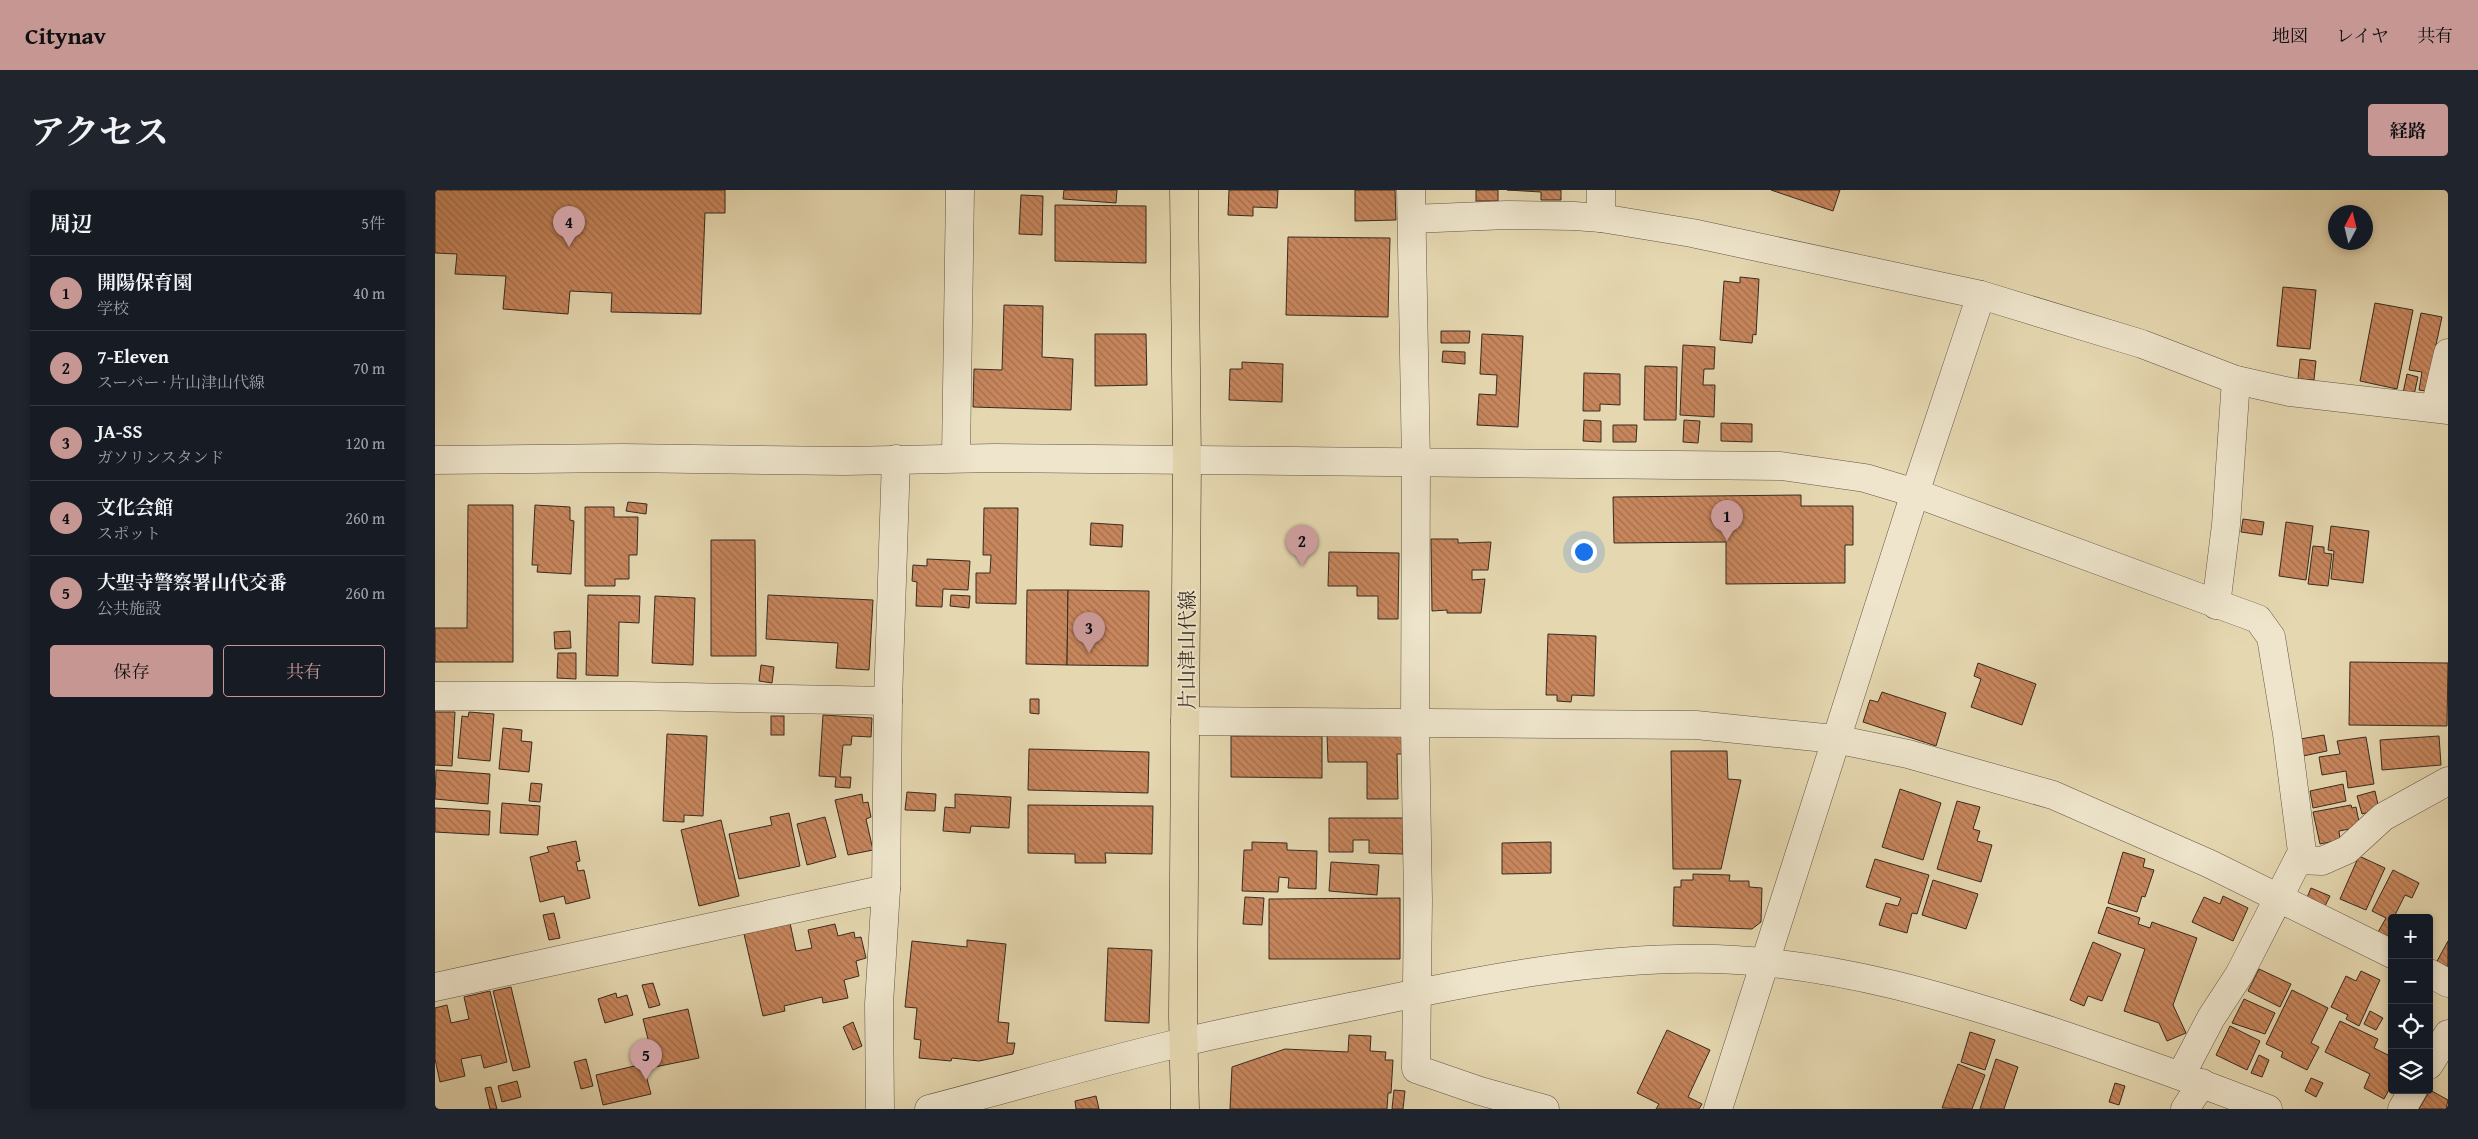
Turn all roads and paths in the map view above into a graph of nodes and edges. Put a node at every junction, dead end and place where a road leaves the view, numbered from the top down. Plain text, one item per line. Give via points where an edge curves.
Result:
1 (960, 190) edge
2 (1184, 190) edge
3 (1411, 190) edge
4 (1601, 190) edge
5 (1601, 218) junction
6 (1412, 219) junction
7 (1981, 295) junction
8 (2448, 353) edge
9 (2236, 380) junction
10 (2442, 409) edge
11 (956, 457) junction
12 (896, 459) junction
13 (435, 460) edge
14 (1187, 460) junction
15 (1416, 463) junction
16 (1915, 492) junction
17 (2217, 605) junction
18 (435, 696) edge
19 (888, 701) junction
20 (1185, 721) junction
21 (1415, 724) junction
22 (1835, 739) junction
23 (2448, 781) edge
24 (2298, 860) junction
25 (887, 890) junction
26 (2279, 898) junction
27 (2388, 952) edge
28 (1763, 963) junction
29 (2433, 975) edge
30 (2448, 982) edge
31 (435, 987) edge
32 (1417, 993) junction
33 (2448, 1034) edge
34 (1183, 1042) junction
35 (2433, 1058) edge
36 (2191, 1079) junction
37 (2411, 1094) edge
38 (880, 1109) edge
39 (929, 1109) edge
40 (1185, 1109) edge
41 (1545, 1109) edge
42 (1718, 1109) edge
43 (2185, 1109) edge
44 (2267, 1109) edge
45 (2402, 1109) edge

1 - 11 street
2 - 14 main road, 片山津山代線
3 - 6 street
4 - 5 street
5 - 6 street via 1507,215
5 - 7 street via 1691,233
6 - 15 street
7 - 9 street via 2143,344
7 - 16 street
8 - 10 street
9 - 10 street via 2290,392
9 - 17 street
11 - 12 street
11 - 14 street
12 - 13 street
12 - 19 street
14 - 15 street
14 - 20 main road, 片山津山代線
15 - 16 street via 1781,466 1865,478
15 - 21 street
16 - 17 street
16 - 22 street
17 - 24 street via 2258,619 2271,637 2302,852
18 - 19 street
19 - 25 street
20 - 21 street
20 - 34 main road, 片山津山代線
21 - 22 street via 1696,725
21 - 32 street
22 - 26 street via 1908,754 2053,795
22 - 28 street via 1799,860
23 - 24 street via 2383,817 2347,850 2322,861
24 - 26 street
25 - 31 street
25 - 38 street via 879,1004
26 - 27 street
26 - 36 street via 2239,975 2211,1018
28 - 32 street via 1716,959 1639,961 1546,969
28 - 36 street via 1889,982 1988,1010
28 - 42 street
29 - 30 street
32 - 34 street
32 - 41 street via 1416,1068 1479,1091
33 - 35 street
34 - 39 street
34 - 40 main road, 片山津山代線
36 - 43 street
36 - 44 street
37 - 45 street

